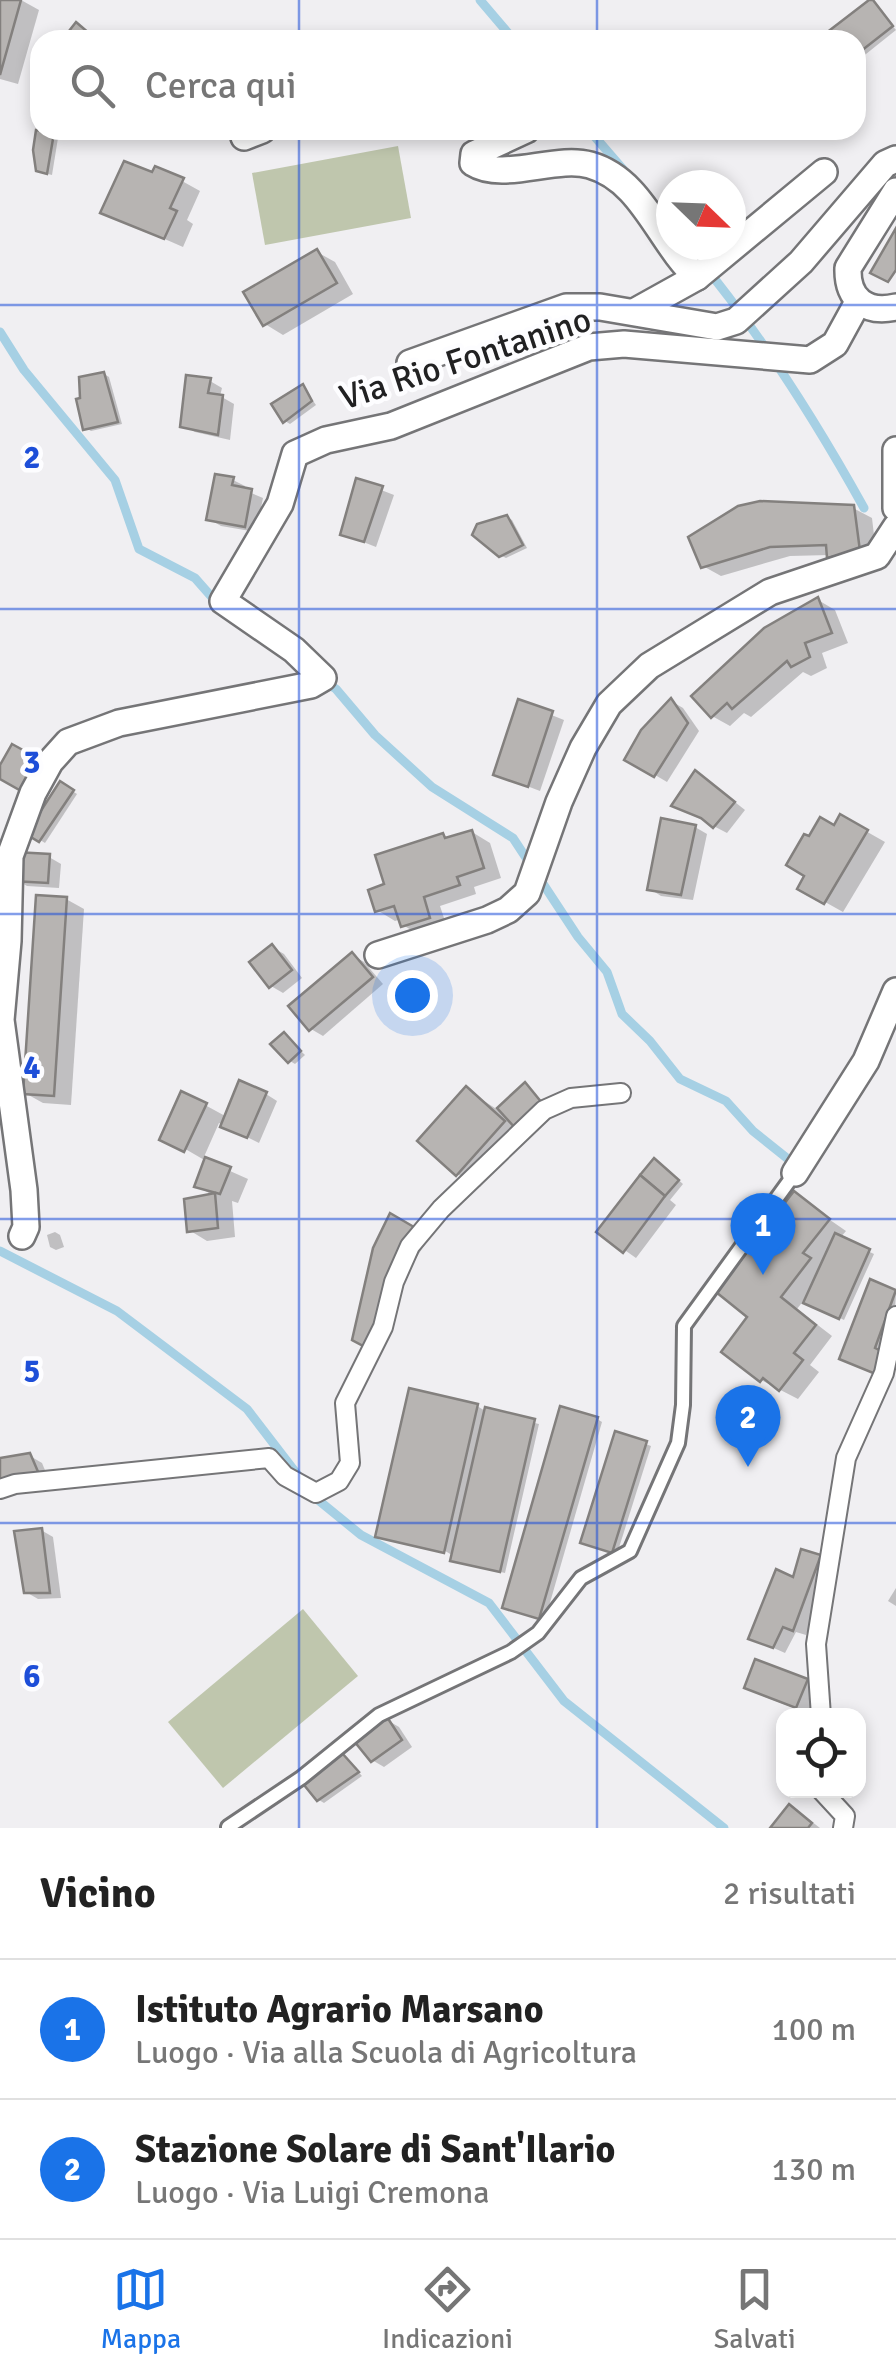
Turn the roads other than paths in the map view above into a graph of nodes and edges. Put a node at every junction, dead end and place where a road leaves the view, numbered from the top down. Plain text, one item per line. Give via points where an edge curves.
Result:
1 (503, 140) edge
2 (896, 159) edge
3 (824, 172) dead end
4 (896, 191) edge
5 (697, 277) junction
6 (858, 302) junction
7 (896, 307) edge
8 (634, 312) junction
9 (410, 363) dead end
10 (896, 450) edge
11 (896, 508) edge
12 (896, 527) edge
13 (378, 955) dead end
14 (896, 991) edge
15 (621, 1093) dead end
16 (795, 1173) joint
17 (22, 1236) dead end
18 (896, 1316) edge
19 (0, 1490) edge
20 (820, 1708) edge
21 (829, 1798) edge
22 (228, 1827) edge
23 (843, 1828) edge

1 - 5 street via 474,154 473,163 501,169 590,165 630,188
2 - 8 street via 884,164 801,262 736,321 717,327
3 - 5 street
4 - 6 street via 848,268
5 - 8 street
6 - 7 street via 872,309
6 - 17 street, Via Rio Fontanino via 834,344 810,360 589,346 391,426 295,454 280,504 223,601 323,678 88,732 50,762 24,814 10,856 2,1020 24,1190
8 - 9 street via 566,306
10 - 11 street
12 - 13 street via 877,556 770,592 649,666 609,704 583,748 527,893 487,920
14 - 16 street via 866,1061
15 - 19 street via 571,1098 544,1110 410,1246 383,1327 345,1404 350,1463 339,1481 316,1493 268,1458
16 - 22 lane via 684,1326 678,1442 630,1550 581,1578 538,1633 511,1652 379,1715
18 - 20 street via 884,1373 846,1458 816,1644
21 - 23 street via 846,1816

